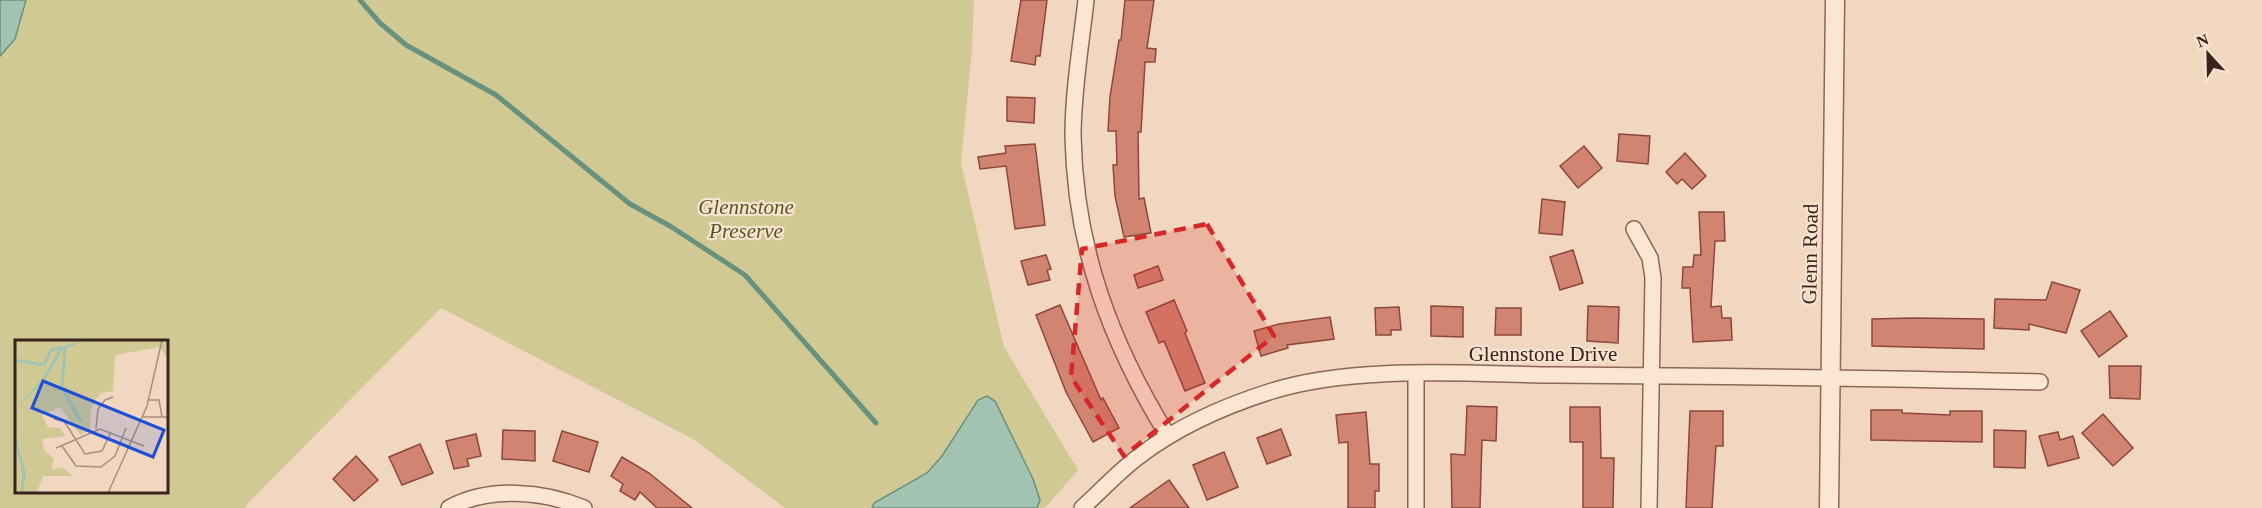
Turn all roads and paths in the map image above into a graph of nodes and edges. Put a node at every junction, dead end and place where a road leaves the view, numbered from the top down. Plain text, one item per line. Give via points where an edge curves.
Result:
1 (1086, 0) edge
2 (1835, 0) edge
3 (1634, 229) dead end
4 (1416, 374) junction
5 (1650, 376) junction
6 (1831, 377) junction
7 (2040, 382) dead end
8 (1168, 436) junction
9 (449, 508) edge
10 (584, 508) edge
11 (1082, 508) edge
12 (1416, 508) edge
13 (1649, 508) edge
14 (1829, 508) edge

1 - 8 street via 1073,136 1080,218 1087,254 1111,328
2 - 6 street, Glenn Road
3 - 5 street via 1652,268
4 - 5 street, Glennstone Drive
4 - 8 street, Glennstone Drive via 1366,375 1274,391 1235,404
4 - 12 street
5 - 6 street, Glennstone Drive
5 - 13 street
6 - 7 street, Glennstone Drive
6 - 14 street, Glenn Road
8 - 11 street, Glennstone Drive via 1137,458
9 - 10 street via 473,498 523,494

